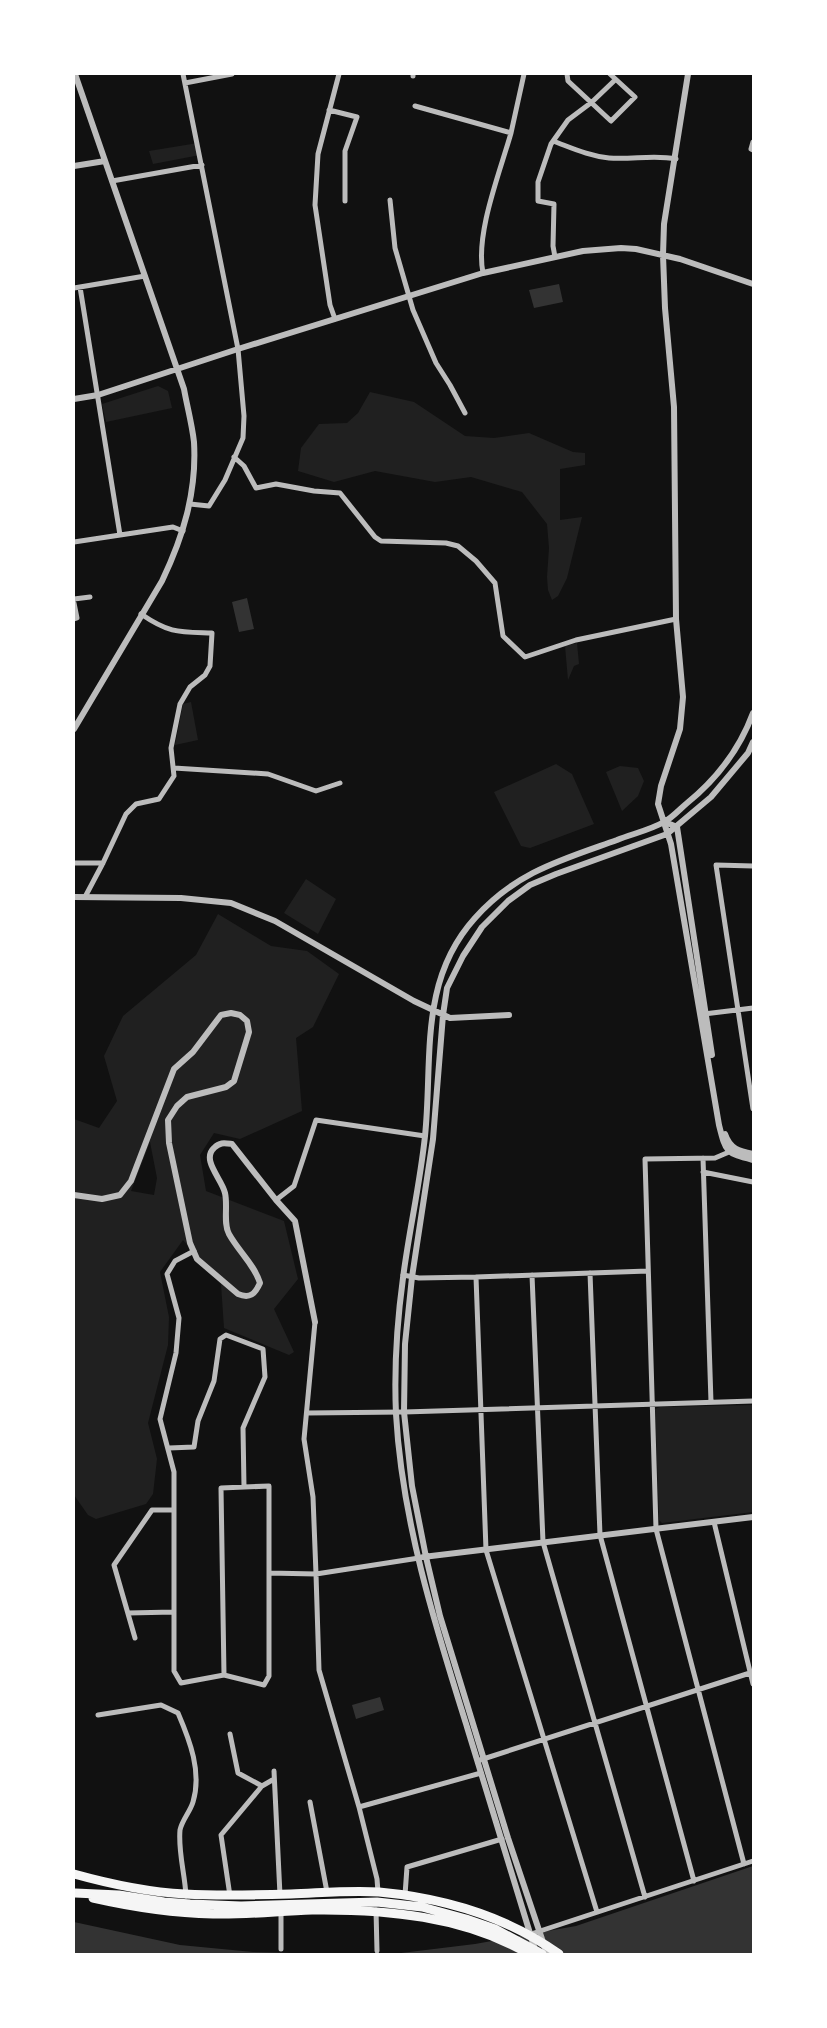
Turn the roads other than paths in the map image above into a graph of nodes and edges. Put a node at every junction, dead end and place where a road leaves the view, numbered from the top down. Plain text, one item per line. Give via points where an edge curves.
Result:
1 (75, 74) edge
2 (183, 74) edge
3 (232, 74) edge
4 (339, 74) edge
5 (524, 74) edge
6 (567, 74) edge
7 (610, 74) edge
8 (688, 74) edge
9 (615, 80) junction
10 (185, 83) junction
11 (592, 102) junction
12 (416, 106) dead end
13 (329, 110) junction
14 (511, 133) junction
15 (554, 140) junction
16 (753, 142) edge
17 (753, 150) edge
18 (676, 159) junction
19 (105, 161) junction
20 (202, 165) junction
21 (74, 166) edge
22 (112, 181) junction
23 (390, 200) dead end
24 (346, 201) dead end
25 (663, 255) junction
26 (555, 257) junction
27 (484, 273) junction
28 (145, 276) junction
29 (753, 284) edge
30 (80, 287) junction
31 (74, 288) edge
32 (409, 296) junction
33 (335, 319) junction
34 (238, 348) junction
35 (178, 369) junction
36 (98, 395) junction
37 (74, 399) edge
38 (465, 413) dead end
39 (234, 457) junction
40 (190, 504) junction
41 (183, 532) junction
42 (120, 535) junction
43 (74, 542) edge
44 (90, 596) dead end
45 (74, 601) edge
46 (142, 614) junction
47 (74, 619) edge
48 (676, 619) junction
49 (753, 713) edge
50 (74, 730) edge
51 (753, 742) edge
52 (174, 768) junction
53 (340, 783) dead end
54 (665, 822) junction
55 (677, 827) junction
56 (667, 834) junction
57 (74, 863) edge
58 (103, 863) junction
59 (753, 866) edge
60 (74, 897) edge
61 (85, 897) junction
62 (753, 1008) edge
63 (432, 1010) junction
64 (738, 1010) junction
65 (704, 1014) junction
66 (442, 1015) junction
67 (509, 1015) dead end
68 (753, 1109) edge
69 (425, 1136) junction
70 (729, 1152) junction
71 (753, 1154) edge
72 (703, 1158) junction
73 (753, 1160) edge
74 (704, 1172) junction
75 (753, 1182) edge
76 (74, 1195) edge
77 (276, 1200) junction
78 (194, 1251) junction
79 (648, 1271) junction
80 (590, 1273) junction
81 (403, 1275) junction
82 (532, 1275) junction
83 (412, 1277) junction
84 (476, 1277) junction
85 (315, 1322) joint
86 (753, 1401) edge
87 (711, 1402) junction
88 (651, 1403) junction
89 (595, 1407) junction
90 (538, 1408) junction
91 (481, 1409) junction
92 (396, 1412) junction
93 (404, 1412) junction
94 (307, 1413) junction
95 (169, 1448) junction
96 (244, 1487) junction
97 (174, 1510) junction
98 (753, 1517) edge
99 (714, 1522) junction
100 (656, 1529) junction
101 (600, 1535) junction
102 (543, 1542) junction
103 (486, 1550) junction
104 (422, 1558) junction
105 (269, 1573) junction
106 (316, 1574) junction
107 (174, 1612) junction
108 (128, 1613) junction
109 (135, 1638) dead end
110 (752, 1673) edge
111 (224, 1675) junction
112 (753, 1684) edge
113 (698, 1690) junction
114 (647, 1707) junction
115 (98, 1715) dead end
116 (595, 1724) junction
117 (230, 1734) dead end
118 (544, 1739) junction
119 (481, 1760) junction
120 (274, 1771) dead end
121 (481, 1773) junction
122 (274, 1779) junction
123 (262, 1786) junction
124 (310, 1802) dead end
125 (359, 1808) junction
126 (502, 1840) junction
127 (753, 1861) edge
128 (744, 1864) junction
129 (74, 1874) edge
130 (694, 1881) junction
131 (378, 1892) junction
132 (74, 1893) edge
133 (327, 1893) junction
134 (280, 1895) junction
135 (186, 1896) junction
136 (230, 1897) junction
137 (406, 1897) junction
138 (645, 1897) junction
139 (376, 1909) junction
140 (281, 1912) junction
141 (597, 1912) junction
142 (539, 1932) junction
143 (533, 1940) junction
144 (543, 1940) junction
145 (281, 1949) dead end
146 (377, 1950) dead end
147 (545, 1953) edge
148 (528, 1954) edge
149 (537, 1954) edge
150 (559, 1954) edge

1 - 19 street
2 - 10 street
3 - 10 street
4 - 13 street
5 - 14 street
6 - 11 street via 568,82
7 - 9 street
8 - 18 street
9 - 11 street
9 - 11 street via 634,97 611,121
10 - 20 street
11 - 15 street via 568,120
12 - 14 street
13 - 24 street via 357,117 345,151
13 - 33 street via 318,154 315,205 330,305
14 - 27 street via 482,237
15 - 18 street via 582,153 610,158 664,156
15 - 26 street via 538,182 538,201 554,204 552,246
16 - 17 street
18 - 25 street via 664,224
19 - 21 street
19 - 22 street
20 - 22 street
20 - 34 street
22 - 28 street
23 - 32 street via 395,248
25 - 26 street via 621,248
25 - 29 street
25 - 48 street via 674,407
26 - 27 street
27 - 32 street
28 - 30 street
28 - 35 street
30 - 31 street
30 - 36 street
32 - 33 street
32 - 38 street via 436,364
33 - 34 street
34 - 35 street
34 - 39 street via 244,416 243,438
35 - 36 street
35 - 40 street via 194,441
36 - 37 street
36 - 42 street
39 - 40 street via 209,506
39 - 48 street via 244,466 256,488 276,484 340,493 375,537 382,540 458,546 495,583 503,636 525,657 576,640
40 - 41 street
41 - 42 street via 173,528
41 - 46 street via 162,580
42 - 43 street
44 - 45 street
45 - 47 street via 77,618
46 - 50 street
46 - 52 street via 174,632 212,633 210,666 205,675 190,687 180,704 171,748
48 - 54 street via 683,697 680,729 658,804
49 - 54 street via 739,746 722,770
51 - 55 street via 711,797
52 - 53 street via 268,774 316,791
52 - 58 street via 174,776 159,799 136,804 126,814
54 - 55 street
54 - 56 street
54 - 63 street via 524,876 500,893 473,920 452,952 437,986
55 - 56 street
55 - 65 street
56 - 65 street
56 - 66 street via 556,874 530,885 508,901 482,926 463,956 447,988
57 - 58 street
58 - 61 street
59 - 64 street via 716,865
60 - 61 street
61 - 63 street via 200,899 240,906 275,921
62 - 64 street
63 - 66 street
63 - 69 street
64 - 65 street
64 - 68 street
65 - 70 street via 719,1126
65 - 71 street via 728,1142 732,1148
66 - 67 street via 450,1018
66 - 83 street via 433,1139
69 - 77 street via 316,1120 294,1186
69 - 81 street
70 - 72 street via 715,1158
70 - 73 street
72 - 74 street
72 - 79 street via 645,1158
74 - 75 street
74 - 87 street
76 - 78 street via 102,1199 120,1195 130,1181 174,1069 194,1052 221,1015 240,1014 247,1021 249,1032 234,1080 226,1087 187,1097 168,1120 169,1143
77 - 78 street via 232,1144 217,1145 211,1151 209,1161 228,1205 228,1233 256,1272 260,1282 257,1291 244,1297 238,1294 197,1259
77 - 85 street via 296,1221
78 - 95 street via 175,1261 167,1274 179,1318 176,1353 160,1419
79 - 80 street
79 - 88 street
80 - 82 street
80 - 89 street
81 - 83 street
81 - 92 street via 397,1342
82 - 84 street
82 - 90 street
83 - 84 street
83 - 93 street via 405,1344
84 - 91 street
85 - 94 street
86 - 87 street
87 - 88 street
88 - 89 street
88 - 100 street
89 - 90 street
89 - 101 street
90 - 91 street
90 - 102 street
91 - 93 street
91 - 103 street
92 - 93 street
92 - 94 street
92 - 104 street via 403,1488
93 - 104 street
94 - 106 street via 304,1439 313,1496
95 - 96 street via 194,1448 198,1421 214,1381 220,1339 226,1335 263,1349 265,1377 243,1428
95 - 97 street via 174,1472
96 - 105 street via 269,1486
96 - 111 street via 221,1488
97 - 107 street
97 - 108 street via 152,1510 114,1565
98 - 99 street
99 - 100 street
99 - 110 street
100 - 101 street
100 - 113 street
101 - 102 street
101 - 114 street
102 - 103 street
102 - 116 street
103 - 104 street
103 - 118 street
104 - 106 street
104 - 119 street via 432,1616
105 - 106 street
105 - 111 street via 269,1676 264,1684
106 - 125 street via 319,1670
107 - 108 street
107 - 111 street via 174,1671 181,1683
108 - 109 street
110 - 112 street
110 - 113 street
113 - 114 street
113 - 128 street
114 - 116 street
114 - 130 street
115 - 135 street via 161,1706 178,1713 188,1736 198,1779 193,1803 180,1828
116 - 118 street
116 - 138 street
117 - 123 street via 238,1773
118 - 119 street
118 - 141 street
119 - 121 street
119 - 142 street
120 - 122 street
121 - 125 street
121 - 126 street
122 - 123 street
122 - 134 street
123 - 136 street via 221,1835
124 - 133 street
125 - 131 street
126 - 137 street via 407,1867
126 - 143 street
127 - 128 street
128 - 130 street
129 - 135 street
129 - 150 highway via 114,1885 163,1892 238,1895 377,1892 426,1898 474,1910 531,1936
130 - 138 street
131 - 133 street
131 - 137 street
132 - 140 street via 155,1911
132 - 147 highway via 241,1906 377,1902 422,1907 495,1929
132 - 148 highway via 137,1907 192,1914 336,1910 400,1913 467,1928
133 - 134 street
134 - 136 street
135 - 136 street
137 - 143 street via 507,1924
138 - 141 street
139 - 140 street
139 - 143 street via 471,1926 517,1941
139 - 146 street
140 - 145 street
141 - 142 street
142 - 143 street
142 - 144 street
143 - 144 street
143 - 147 street
143 - 149 street
144 - 147 street

